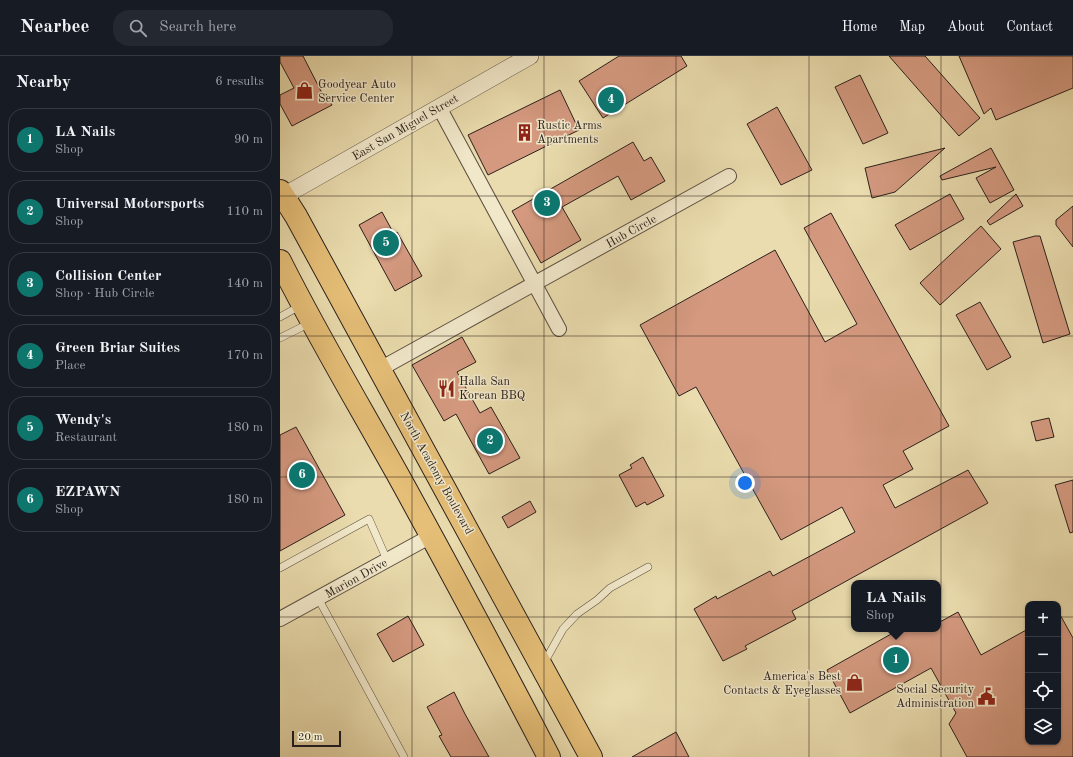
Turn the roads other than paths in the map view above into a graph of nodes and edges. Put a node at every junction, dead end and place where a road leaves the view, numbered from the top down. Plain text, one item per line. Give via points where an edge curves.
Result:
1 (530, 56) edge
2 (439, 107) junction
3 (729, 176) dead end
4 (281, 195) edge
5 (280, 261) edge
6 (534, 285) junction
7 (307, 314) junction
8 (280, 317) edge
9 (559, 329) dead end
10 (280, 338) edge
11 (380, 369) junction
12 (431, 536) junction
13 (387, 560) junction
14 (648, 567) dead end
15 (280, 568) edge
16 (318, 598) junction
17 (280, 619) edge
18 (542, 667) junction
19 (404, 757) edge
20 (549, 757) edge
21 (591, 757) edge

1 - 2 street, East San Miguel Street
2 - 4 street, East San Miguel Street
2 - 6 street
3 - 6 street, Hub Circle
4 - 11 highway, North Academy Boulevard via 296,216
5 - 7 highway
6 - 9 street
6 - 11 street, Hub Circle
7 - 8 lane
7 - 10 lane
7 - 12 highway
11 - 18 highway, North Academy Boulevard
12 - 13 street, Marion Drive
12 - 20 highway
13 - 15 lane via 369,519
13 - 16 street, Marion Drive
14 - 18 lane via 610,588 577,614 563,629
16 - 17 street, Marion Drive
16 - 19 lane
18 - 21 highway, North Academy Boulevard

